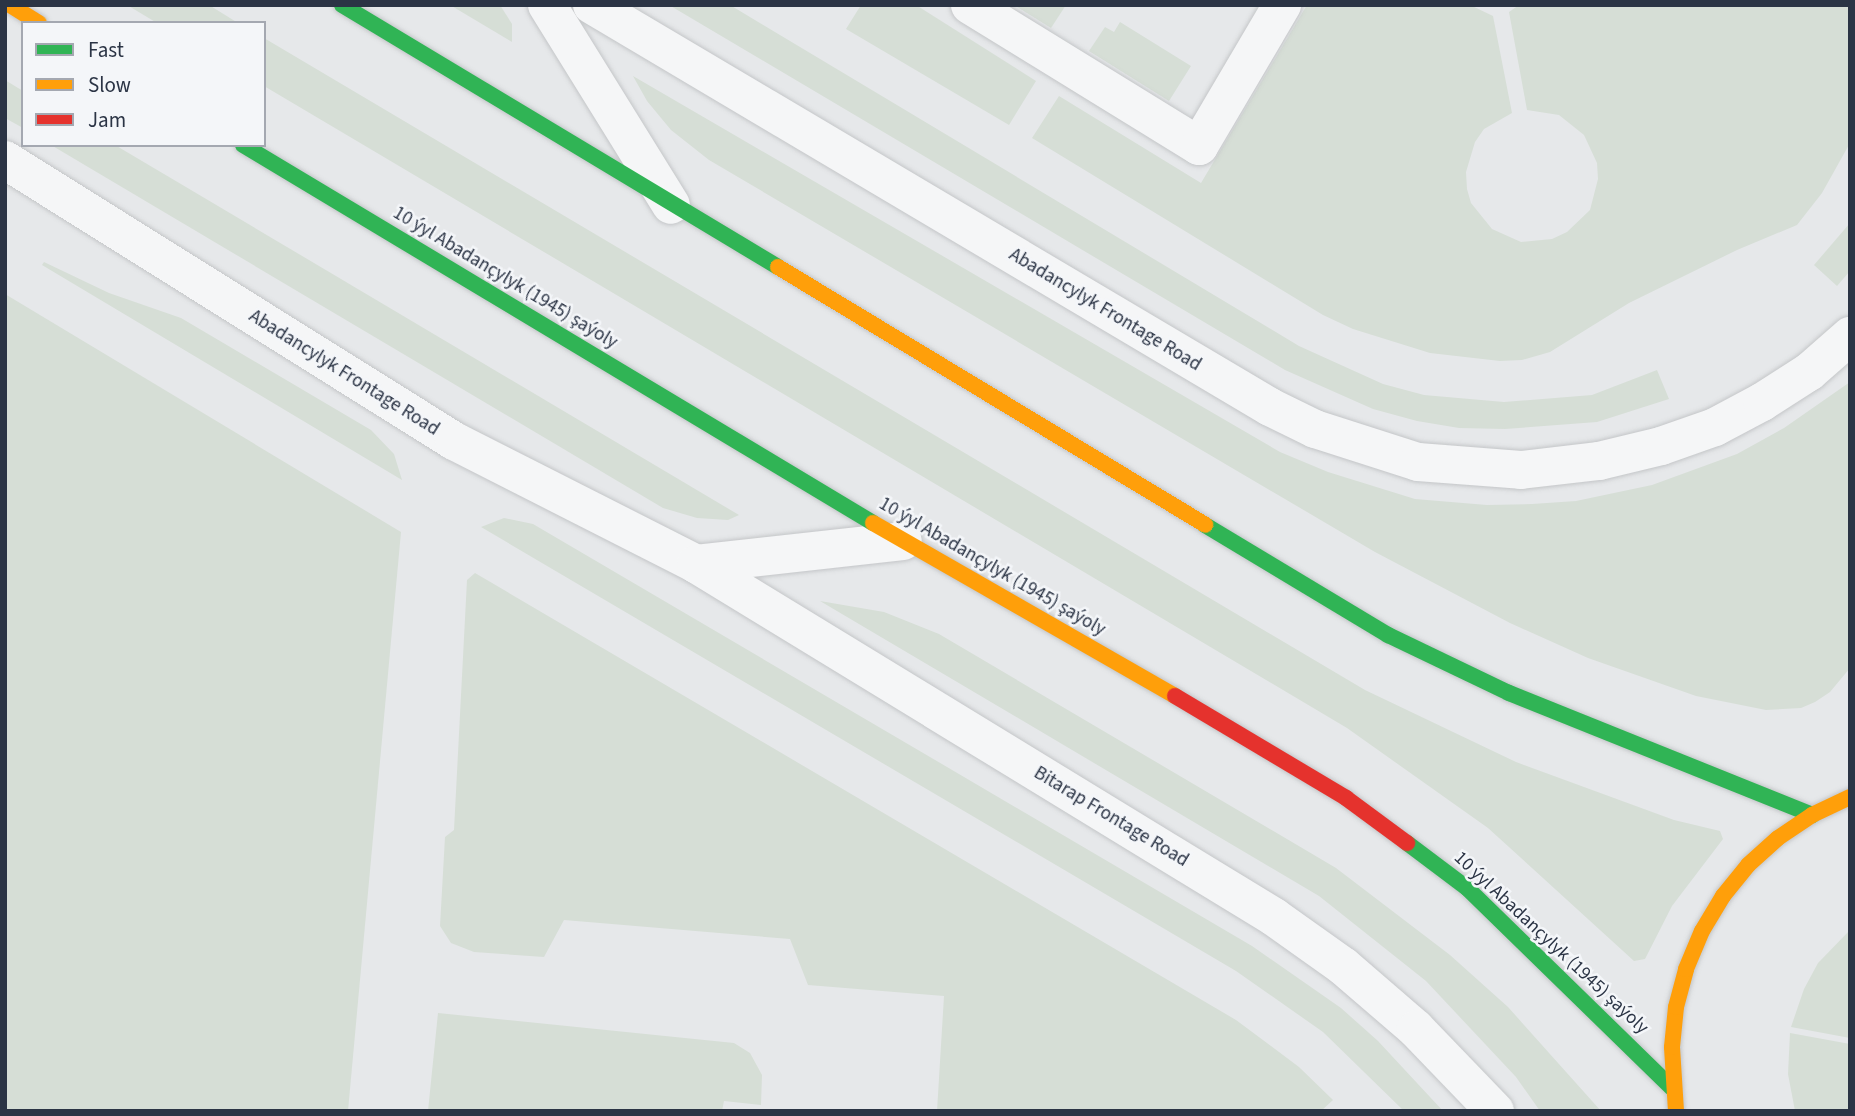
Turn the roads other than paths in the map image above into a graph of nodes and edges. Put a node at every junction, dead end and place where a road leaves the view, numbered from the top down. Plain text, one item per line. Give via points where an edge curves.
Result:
1 (10, 5) edge
2 (342, 5) edge
3 (547, 5) edge
4 (592, 5) edge
5 (970, 5) edge
6 (1282, 5) edge
7 (36, 21) edge
8 (246, 147) edge
9 (5, 160) edge
10 (671, 205) junction
11 (1850, 336) edge
12 (903, 541) junction
13 (696, 564) junction
14 (1849, 796) edge
15 (1811, 815) junction
16 (1672, 1088) junction
17 (1495, 1111) edge
18 (1676, 1111) edge

1 - 7 main road
2 - 10 main road
3 - 10 street
4 - 11 street, Abadancylyk Frontage Road via 1270,407 1315,429 1418,462 1521,470 1599,461 1661,446 1715,427 1762,402 1809,372
5 - 6 street via 1199,146
8 - 12 main road, 10 ýyl Abadançylyk (1945) şaýoly
9 - 13 street, Abadancylyk Frontage Road via 454,441
10 - 15 main road via 1388,635 1509,693
12 - 13 street
12 - 16 main road, 10 ýyl Abadançylyk (1945) şaýoly via 1279,756 1416,848 1528,945
13 - 17 street, Bitarap Frontage Road via 1274,917 1343,966 1416,1029
14 - 15 main road
15 - 16 main road via 1748,865 1702,931 1676,1007
16 - 18 main road

